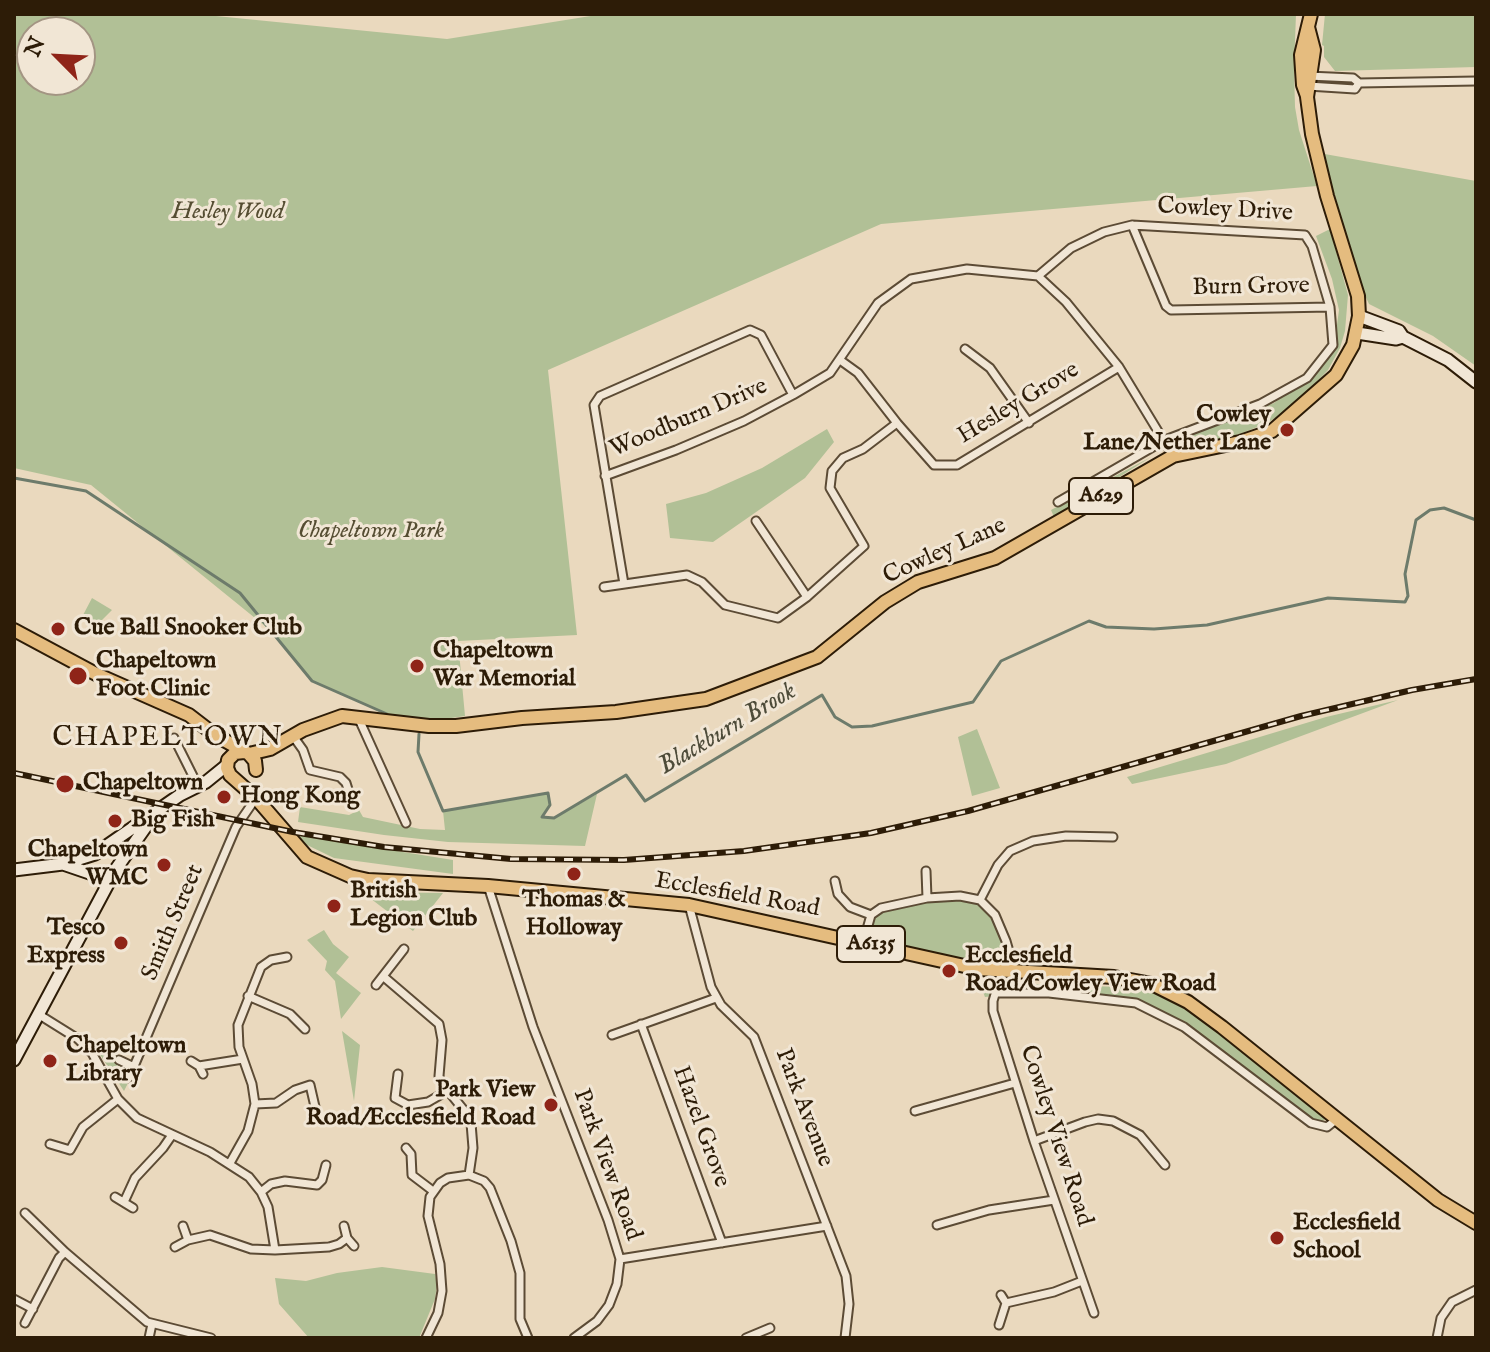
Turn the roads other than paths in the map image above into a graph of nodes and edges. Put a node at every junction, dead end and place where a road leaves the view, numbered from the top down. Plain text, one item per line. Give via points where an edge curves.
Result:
1 (1309, 20) edge
2 (1476, 81) edge
3 (1307, 84) junction
4 (1132, 225) junction
5 (1038, 276) junction
6 (1330, 307) junction
7 (1359, 316) junction
8 (1357, 333) junction
9 (1403, 337) junction
10 (965, 349) dead end
11 (840, 360) junction
12 (1119, 367) junction
13 (1476, 382) edge
14 (793, 395) junction
15 (897, 423) junction
16 (1029, 423) junction
17 (1165, 440) junction
18 (1173, 456) junction
19 (605, 476) junction
20 (1058, 502) dead end
21 (756, 521) dead end
22 (624, 584) junction
23 (604, 587) dead end
24 (807, 597) junction
25 (14, 630) edge
26 (358, 717) junction
27 (215, 735) junction
28 (293, 736) junction
29 (174, 738) dead end
30 (270, 749) junction
31 (247, 753) junction
32 (228, 762) junction
33 (255, 772) junction
34 (234, 779) junction
35 (202, 784) junction
36 (256, 798) junction
37 (351, 799) dead end
38 (154, 815) junction
39 (406, 823) dead end
40 (1113, 837) dead end
41 (97, 852) junction
42 (63, 864) junction
43 (926, 869) dead end
44 (14, 870) edge
45 (115, 870) junction
46 (96, 875) junction
47 (835, 881) dead end
48 (488, 886) junction
49 (927, 898) junction
50 (980, 900) junction
51 (98, 902) junction
52 (689, 905) junction
53 (871, 915) junction
54 (863, 943) junction
55 (404, 949) dead end
56 (287, 957) dead end
57 (1009, 971) junction
58 (384, 977) junction
59 (376, 985) dead end
60 (995, 993) junction
61 (248, 996) junction
62 (716, 998) junction
63 (38, 1014) junction
64 (641, 1024) junction
65 (305, 1029) dead end
66 (612, 1035) dead end
67 (243, 1059) junction
68 (14, 1060) edge
69 (119, 1060) dead end
70 (191, 1061) dead end
71 (134, 1067) junction
72 (398, 1074) dead end
73 (129, 1078) dead end
74 (1015, 1083) junction
75 (447, 1091) junction
76 (118, 1099) junction
77 (255, 1104) junction
78 (316, 1111) dead end
79 (915, 1111) dead end
80 (1337, 1119) junction
81 (172, 1135) junction
82 (1034, 1141) junction
83 (50, 1144) dead end
84 (406, 1148) dead end
85 (230, 1163) junction
86 (326, 1165) dead end
87 (1165, 1165) dead end
88 (469, 1175) junction
89 (433, 1191) junction
90 (261, 1192) junction
91 (115, 1197) dead end
92 (1054, 1200) junction
93 (124, 1202) junction
94 (133, 1208) dead end
95 (25, 1213) dead end
96 (1476, 1223) edge
97 (937, 1225) dead end
98 (183, 1226) dead end
99 (344, 1226) dead end
100 (827, 1226) junction
101 (347, 1238) junction
102 (188, 1240) junction
103 (722, 1243) junction
104 (354, 1246) dead end
105 (175, 1247) dead end
106 (275, 1250) junction
107 (65, 1252) junction
108 (620, 1259) junction
109 (1082, 1281) junction
110 (1476, 1290) edge
111 (1001, 1295) dead end
112 (14, 1299) edge
113 (1006, 1303) junction
114 (33, 1309) junction
115 (1094, 1313) dead end
116 (25, 1323) dead end
117 (152, 1324) junction
118 (999, 1325) dead end
119 (770, 1328) dead end
120 (149, 1338) edge
121 (211, 1338) edge
122 (426, 1338) edge
123 (528, 1338) edge
124 (574, 1338) edge
125 (746, 1338) edge
126 (845, 1338) edge
127 (1437, 1338) edge

1 - 3 main road, Cowley Lane / A629 via 1314,50
2 - 3 street via 1359,83 1353,78
3 - 7 main road, Cowley Lane / A629 via 1318,158 1358,296
4 - 5 street, Cowley Drive via 1071,248
4 - 6 street, Cowley Drive via 1305,235
4 - 6 street, Burn Grove via 1171,310
5 - 11 street, Woodburn Drive via 967,269 911,279 878,303
5 - 12 street
6 - 17 street, Cowley Drive via 1333,345 1307,378 1260,404
7 - 8 main road, Cowley Lane / A629
7 - 9 main road
8 - 9 main road
8 - 18 main road, Cowley Lane / A629 via 1336,375 1272,431
9 - 13 main road via 1448,360
10 - 16 street via 990,368
11 - 14 street, Woodburn Drive via 830,373
11 - 15 street, Hesley Grove via 858,373
12 - 16 street, Hesley Grove
12 - 17 street
14 - 19 street, Woodburn Drive via 744,421
14 - 19 street via 761,335 750,330 600,396 594,405
15 - 16 street, Hesley Grove via 934,465 957,465
15 - 24 street via 832,471 830,488 864,546
17 - 18 street
17 - 20 street, Cowley Drive
18 - 26 main road, Cowley Lane / A629 via 995,558 918,582 817,657 706,699 456,726
19 - 22 street
21 - 24 street
22 - 23 street
22 - 24 street via 687,575 725,605 778,618
25 - 27 main road, A6135 via 171,706
26 - 28 main road, Cowley Lane / A629 via 342,716
26 - 39 street
27 - 31 main road, A6135
27 - 32 main road, A6135
28 - 30 main road, Cowley Lane / A629
28 - 37 street via 310,770 340,777
29 - 35 street
30 - 31 main road, Cowley Lane / A629
30 - 33 main road, Cowley Lane / A629
31 - 32 main road via 235,753
31 - 33 main road via 255,761
32 - 34 main road, A6135
32 - 35 main road
33 - 34 main road via 246,780
33 - 36 main road
34 - 35 main road
34 - 36 main road, Ecclesfield Road / A6135
35 - 38 main road
36 - 48 main road, Ecclesfield Road / A6135 via 307,857 350,876
36 - 71 street, Smith Street via 236,827
38 - 41 main road
38 - 45 main road
40 - 50 street via 1066,836 1010,851
41 - 42 main road
41 - 45 main road via 112,853
41 - 46 main road via 91,861
42 - 44 main road
42 - 46 main road
43 - 49 street
45 - 46 main road via 105,877
45 - 51 main road
46 - 51 main road via 102,890
47 - 53 street via 846,903
48 - 52 main road, Ecclesfield Road / A6135
48 - 108 street, Park View Road via 533,1027
49 - 50 street
49 - 53 street
50 - 57 street via 995,915 1006,941
51 - 63 main road
52 - 54 main road, Ecclesfield Road / A6135
52 - 62 street, Park Avenue
53 - 54 street
54 - 57 main road, Ecclesfield Road / A6135
55 - 58 street
56 - 61 street via 263,965
57 - 60 street, Cowley View Road
57 - 80 main road, Ecclesfield Road / A6135 via 1114,977 1170,992
58 - 59 street
58 - 75 street via 439,1024 439,1076
60 - 74 street, Cowley View Road via 993,1011
60 - 80 street via 1136,1003 1184,1027 1311,1123 1327,1127
61 - 65 street via 290,1014
61 - 67 street via 238,1025
62 - 64 street
62 - 100 street, Park Avenue via 754,1037
63 - 68 main road
63 - 76 street via 92,1053
64 - 66 street
64 - 103 street, Hazel Grove
67 - 70 street via 201,1070
67 - 77 street
69 - 71 street
71 - 73 street, Smith Street
72 - 75 street via 395,1098 408,1105
74 - 79 street
74 - 82 street, Cowley View Road
75 - 88 street via 471,1123
76 - 81 street via 137,1118
76 - 83 street via 83,1127 70,1150
77 - 78 street via 276,1103 310,1085
77 - 85 street via 248,1131
80 - 96 main road, Ecclesfield Road / A6135 via 1438,1200
81 - 85 street
81 - 93 street via 135,1178
82 - 87 street via 1085,1122 1113,1121 1140,1135
82 - 92 street, Cowley View Road
84 - 89 street via 412,1175
85 - 90 street
86 - 90 street via 317,1185 285,1181
88 - 89 street via 448,1178
88 - 123 street via 490,1188 511,1241 520,1273 520,1319
89 - 122 street via 428,1216 442,1291
90 - 106 street
91 - 93 street
92 - 97 street
92 - 109 street, Cowley View Road
93 - 94 street
95 - 107 street
98 - 102 street
99 - 101 street
100 - 103 street, Park View Road
100 - 126 street, Park Avenue via 846,1276
101 - 104 street
101 - 106 street via 329,1247
102 - 105 street
102 - 106 street via 210,1235 251,1249
103 - 108 street, Park View Road
107 - 114 street
107 - 117 street
108 - 124 street via 609,1305
109 - 113 street
109 - 115 street, Cowley View Road
110 - 127 street via 1452,1302
111 - 113 street
112 - 114 street
113 - 118 street
114 - 116 street
117 - 120 street
117 - 121 street
119 - 125 street

